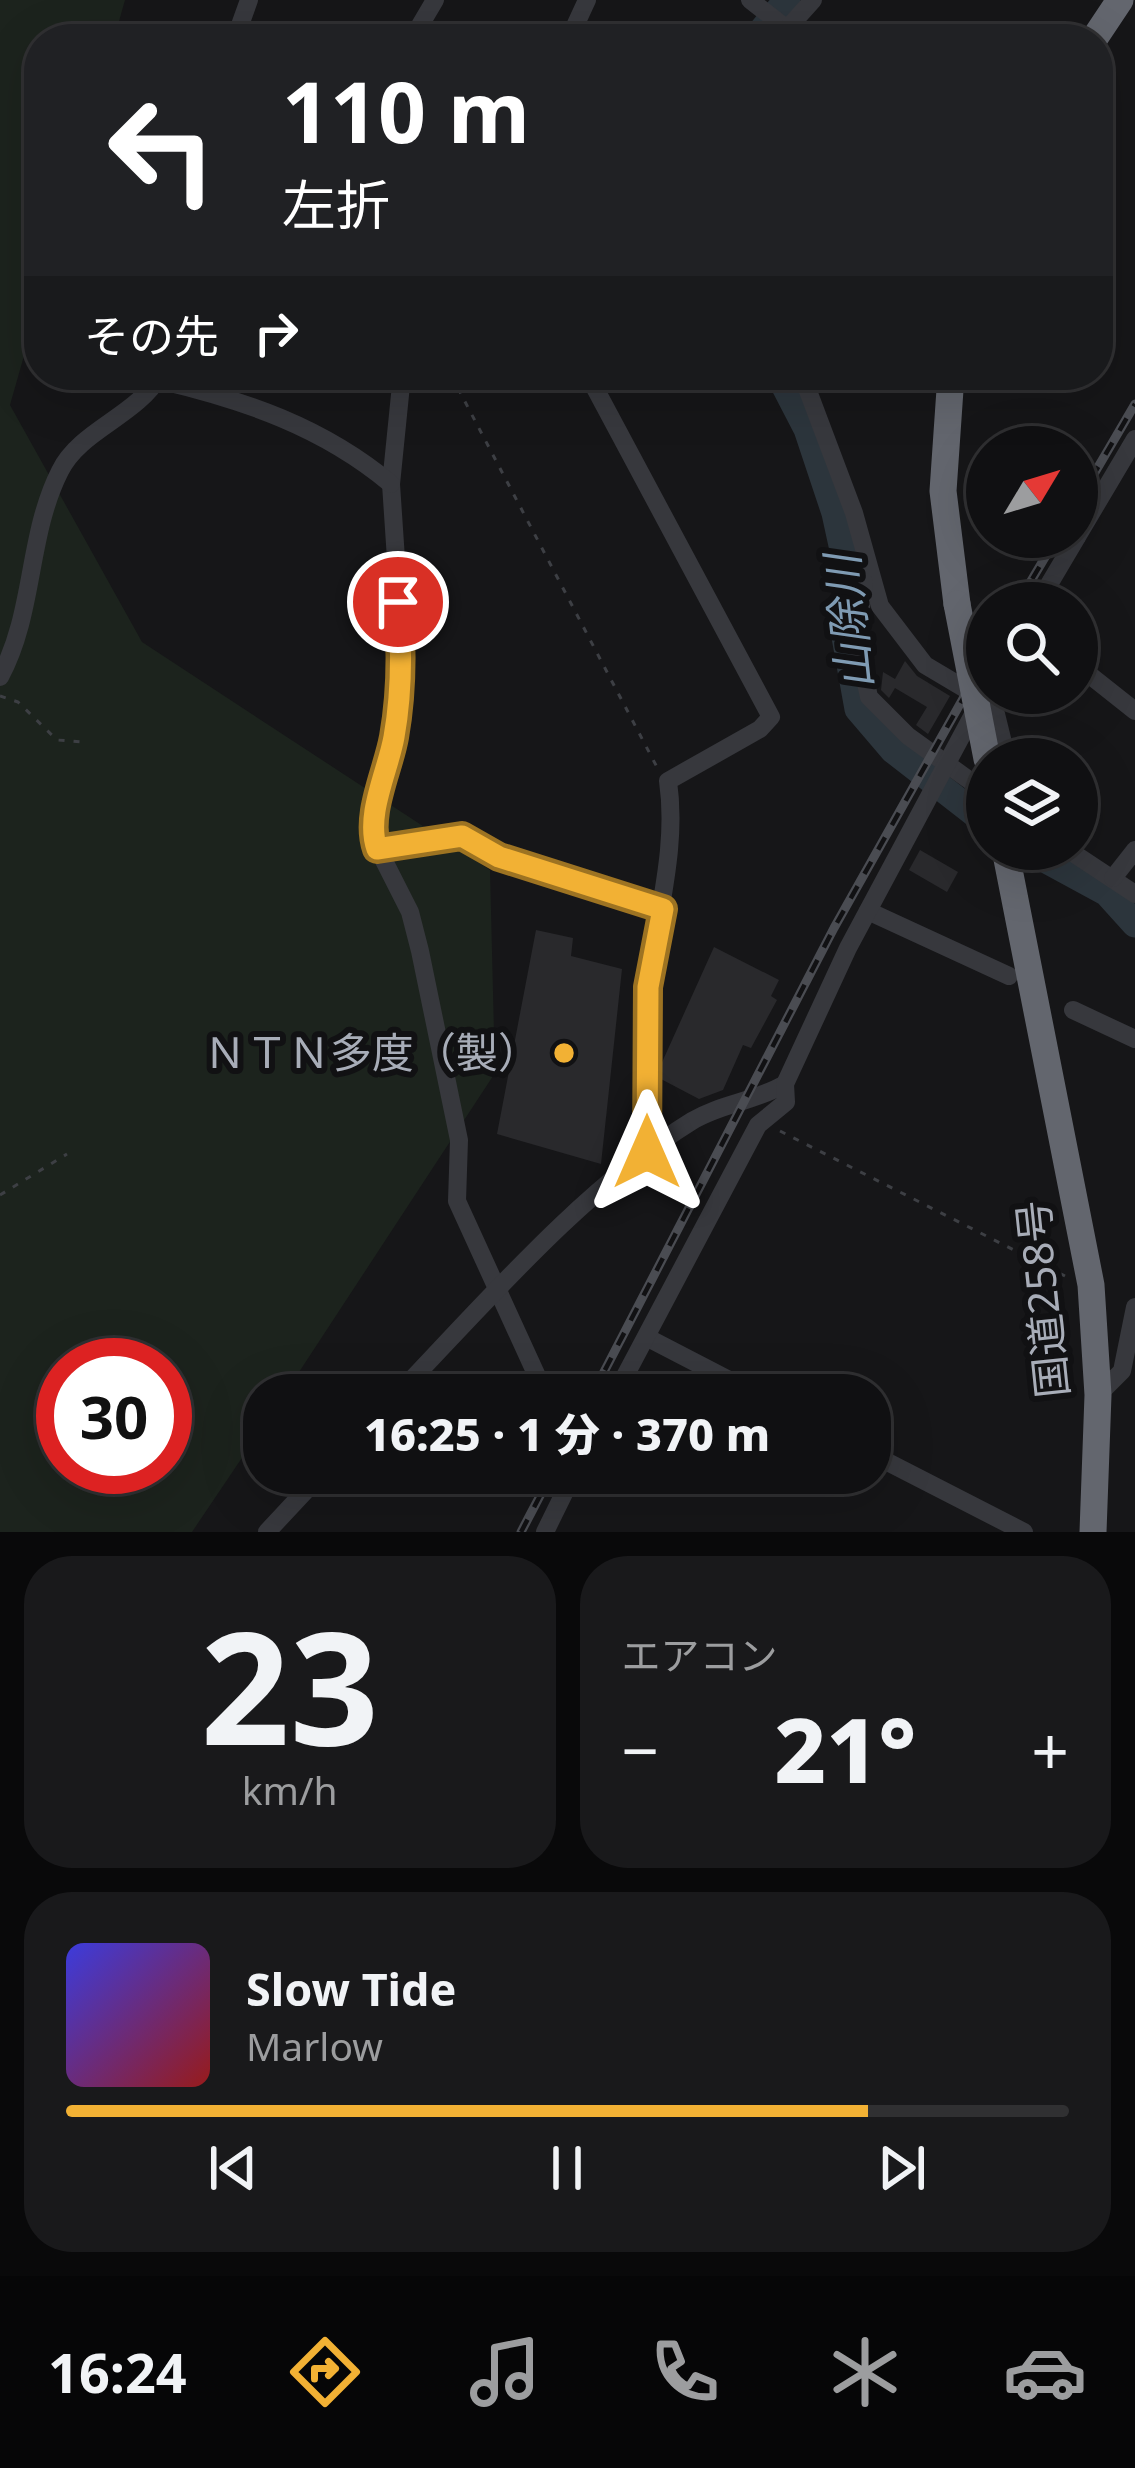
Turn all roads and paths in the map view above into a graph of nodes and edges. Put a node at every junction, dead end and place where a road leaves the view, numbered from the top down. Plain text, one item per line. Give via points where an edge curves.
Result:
1 (813, 0) edge
2 (790, 24) edge
3 (149, 390) edge
4 (198, 390) edge
5 (401, 390) edge
6 (459, 390) edge
7 (596, 390) edge
8 (807, 390) edge
9 (950, 390) edge
10 (1135, 439) edge
11 (1128, 466) edge
12 (392, 484) junction
13 (1098, 508) edge
14 (864, 553) junction
15 (0, 677) edge
16 (1098, 682) edge
17 (966, 685) edge
18 (0, 696) edge
19 (1135, 711) edge
20 (973, 714) edge
21 (984, 738) edge
22 (83, 742) dead end
23 (939, 775) junction
24 (668, 781) junction
25 (966, 785) edge
26 (377, 849) junction
27 (1135, 850) edge
28 (1098, 869) edge
29 (1009, 870) edge
30 (1113, 878) junction
31 (1135, 894) edge
32 (663, 909) junction
33 (868, 911) junction
34 (1010, 976) dead end
35 (1072, 1010) dead end
36 (1135, 1039) edge
37 (784, 1084) junction
38 (763, 1120) junction
39 (647, 1152) junction
40 (67, 1154) dead end
41 (0, 1195) edge
42 (499, 1283) junction
43 (1091, 1286) junction
44 (1135, 1307) edge
45 (647, 1338) junction
46 (416, 1374) edge
47 (537, 1374) edge
48 (627, 1374) edge
49 (717, 1374) edge
50 (1098, 1396) junction
51 (891, 1464) edge
52 (302, 1494) edge
53 (563, 1494) edge
54 (267, 1532) edge
55 (544, 1532) edge
56 (1024, 1532) edge
57 (1094, 1532) edge

1 - 2 street
3 - 15 street via 62,465 25,622
4 - 12 street via 349,448
5 - 12 street
6 - 24 path
7 - 24 street via 771,717
8 - 14 street
9 - 21 highway, bridge via 943,491
10 - 11 street
11 - 13 street
12 - 26 street via 402,649
14 - 17 street via 874,595 897,632 925,665
14 - 23 street via 857,642 868,698
16 - 19 street
18 - 22 path via 18,702 57,740
20 - 23 street
23 - 25 street
23 - 33 street
24 - 32 street
26 - 32 street via 462,836 499,857
26 - 42 street via 410,912 452,1092 457,1201
27 - 30 street
28 - 30 street
29 - 43 highway, 国道258号
30 - 31 street
32 - 39 street via 648,987
33 - 34 street
33 - 37 street
35 - 36 street
37 - 38 street via 786,1102
37 - 39 street via 759,1099 717,1107
38 - 43 path
38 - 45 street
39 - 42 street
40 - 41 path
42 - 46 street
42 - 47 street
43 - 50 highway, 国道258号
44 - 50 street via 1122,1371
45 - 48 street
45 - 49 street
50 - 57 highway, 国道258号
51 - 56 street
52 - 54 street
53 - 55 street

